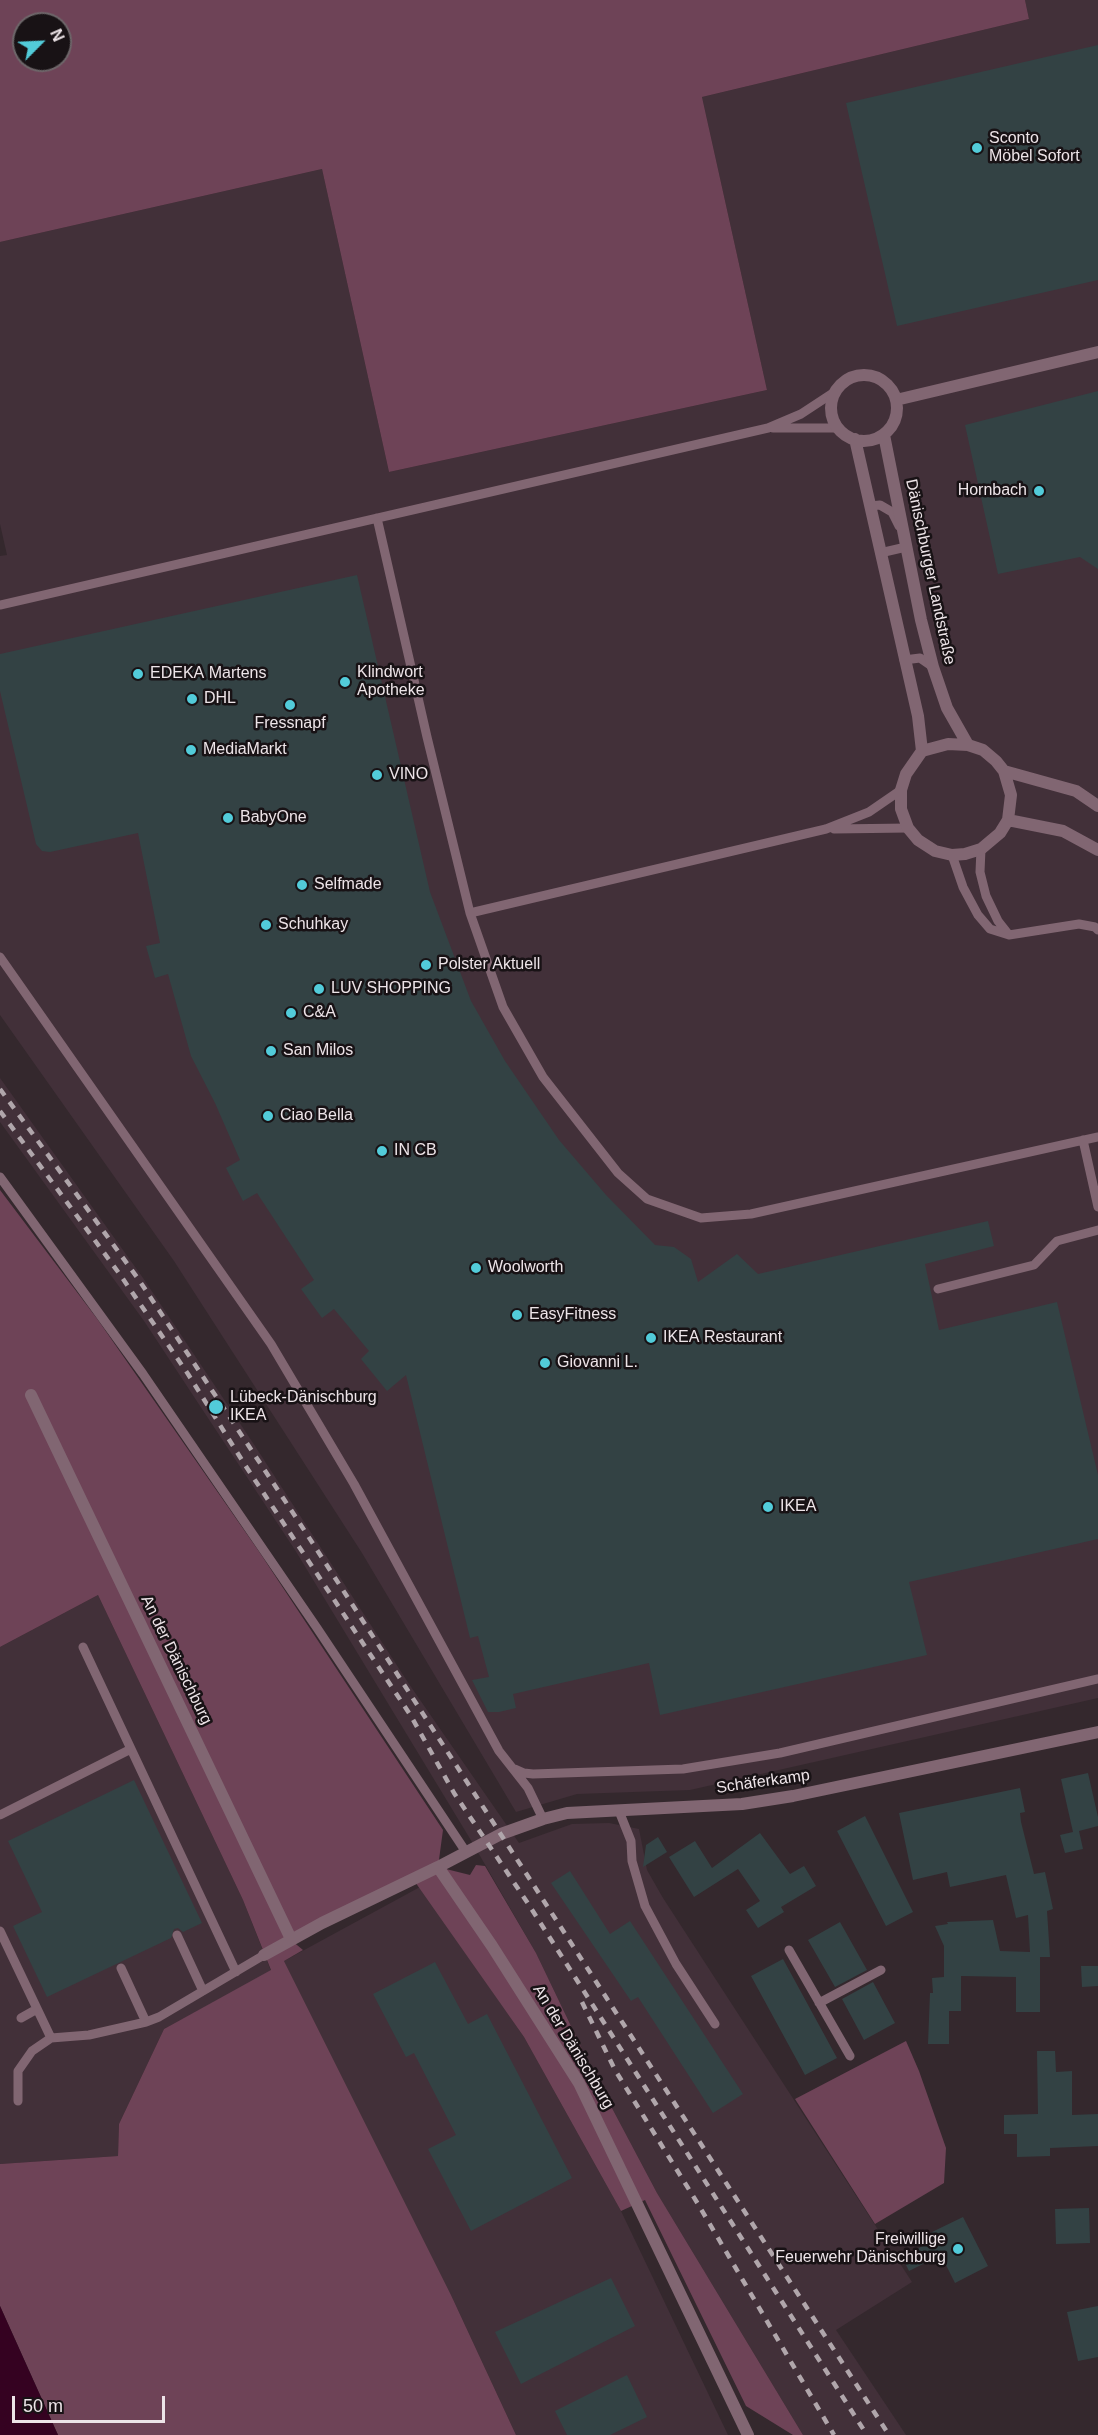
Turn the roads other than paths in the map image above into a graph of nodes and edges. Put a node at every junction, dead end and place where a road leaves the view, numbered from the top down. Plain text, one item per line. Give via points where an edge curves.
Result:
1 (1098, 352) edge
2 (836, 391) junction
3 (897, 400) junction
4 (768, 428) junction
5 (838, 428) junction
6 (884, 435) junction
7 (855, 439) junction
8 (870, 506) junction
9 (377, 518) junction
10 (903, 533) junction
11 (906, 547) junction
12 (880, 554) junction
13 (0, 605) edge
14 (904, 660) junction
15 (933, 667) junction
16 (968, 745) junction
17 (922, 751) junction
18 (1004, 771) junction
19 (901, 790) junction
20 (1098, 806) edge
21 (1008, 820) junction
22 (908, 828) junction
23 (826, 829) junction
24 (981, 849) junction
25 (1098, 850) edge
26 (952, 855) junction
27 (470, 913) junction
28 (1098, 930) edge
29 (1009, 935) junction
30 (0, 957) edge
31 (1098, 1137) edge
32 (1083, 1140) junction
33 (0, 1177) edge
34 (1098, 1207) edge
35 (1098, 1230) edge
36 (938, 1289) dead end
37 (31, 1395) dead end
38 (83, 1647) dead end
39 (1098, 1679) edge
40 (1098, 1732) edge
41 (131, 1749) junction
42 (515, 1769) junction
43 (619, 1811) junction
44 (0, 1815) edge
45 (543, 1819) junction
46 (466, 1852) junction
47 (438, 1867) junction
48 (0, 1931) edge
49 (177, 1935) dead end
50 (291, 1939) junction
51 (789, 1950) dead end
52 (264, 1955) joint
53 (121, 1968) dead end
54 (881, 1970) dead end
55 (236, 1972) junction
56 (203, 1991) junction
57 (819, 2003) junction
58 (37, 2009) junction
59 (21, 2018) dead end
60 (146, 2022) junction
61 (715, 2024) dead end
62 (51, 2038) junction
63 (850, 2056) dead end
64 (18, 2101) dead end
65 (748, 2435) edge

1 - 3 street
2 - 3 street via 856,376 868,376 880,379
2 - 4 lane via 801,414
2 - 5 street via 831,412
3 - 6 street via 893,424
4 - 5 lane
4 - 9 lane
5 - 7 street
6 - 7 street via 872,440
6 - 10 street, Dänischburger Landstraße
7 - 8 street
8 - 10 lane via 880,505 892,512
8 - 12 street
9 - 13 lane
9 - 27 lane
10 - 11 street, Dänischburger Landstraße
11 - 12 lane
11 - 15 street, Dänischburger Landstraße
12 - 14 street
14 - 15 lane via 920,658
14 - 17 street
15 - 16 street, Dänischburger Landstraße via 946,708
16 - 17 street via 948,744
16 - 18 street via 983,750
17 - 19 street via 906,774
18 - 20 street via 1076,791
18 - 21 street via 1011,795
19 - 22 street via 901,809
19 - 23 lane via 869,812
21 - 24 street via 1000,833
21 - 25 street via 1063,831
22 - 23 lane
22 - 26 street via 935,851
23 - 27 lane
24 - 26 street
24 - 29 lane via 980,872 986,896
26 - 29 lane via 978,915 990,929
27 - 32 lane via 503,1007 543,1077 618,1173 647,1199 701,1218 752,1214
28 - 29 lane via 1078,924
30 - 42 lane via 271,1344 354,1484 499,1751
31 - 32 lane
32 - 34 lane
33 - 46 lane via 143,1374
35 - 36 lane via 1057,1241 1034,1264
37 - 50 street, An der Dänischburg
38 - 41 lane
39 - 42 lane via 780,1753 683,1769 533,1774
40 - 43 street, Schäferkamp via 794,1796 742,1804
41 - 44 lane
41 - 55 lane
42 - 45 lane
43 - 45 street, Schäferkamp via 567,1813
43 - 61 lane via 645,1906
45 - 46 street, Schäferkamp
46 - 47 street, Schäferkamp
47 - 50 street
47 - 65 street, An der Dänischburg via 579,2083
48 - 58 lane
49 - 56 lane
50 - 52 street
51 - 57 lane
52 - 55 lane
53 - 60 lane
54 - 57 lane
55 - 56 lane
56 - 60 lane
57 - 63 lane
58 - 59 lane
58 - 62 lane
60 - 62 lane
62 - 64 lane via 32,2051 18,2071

